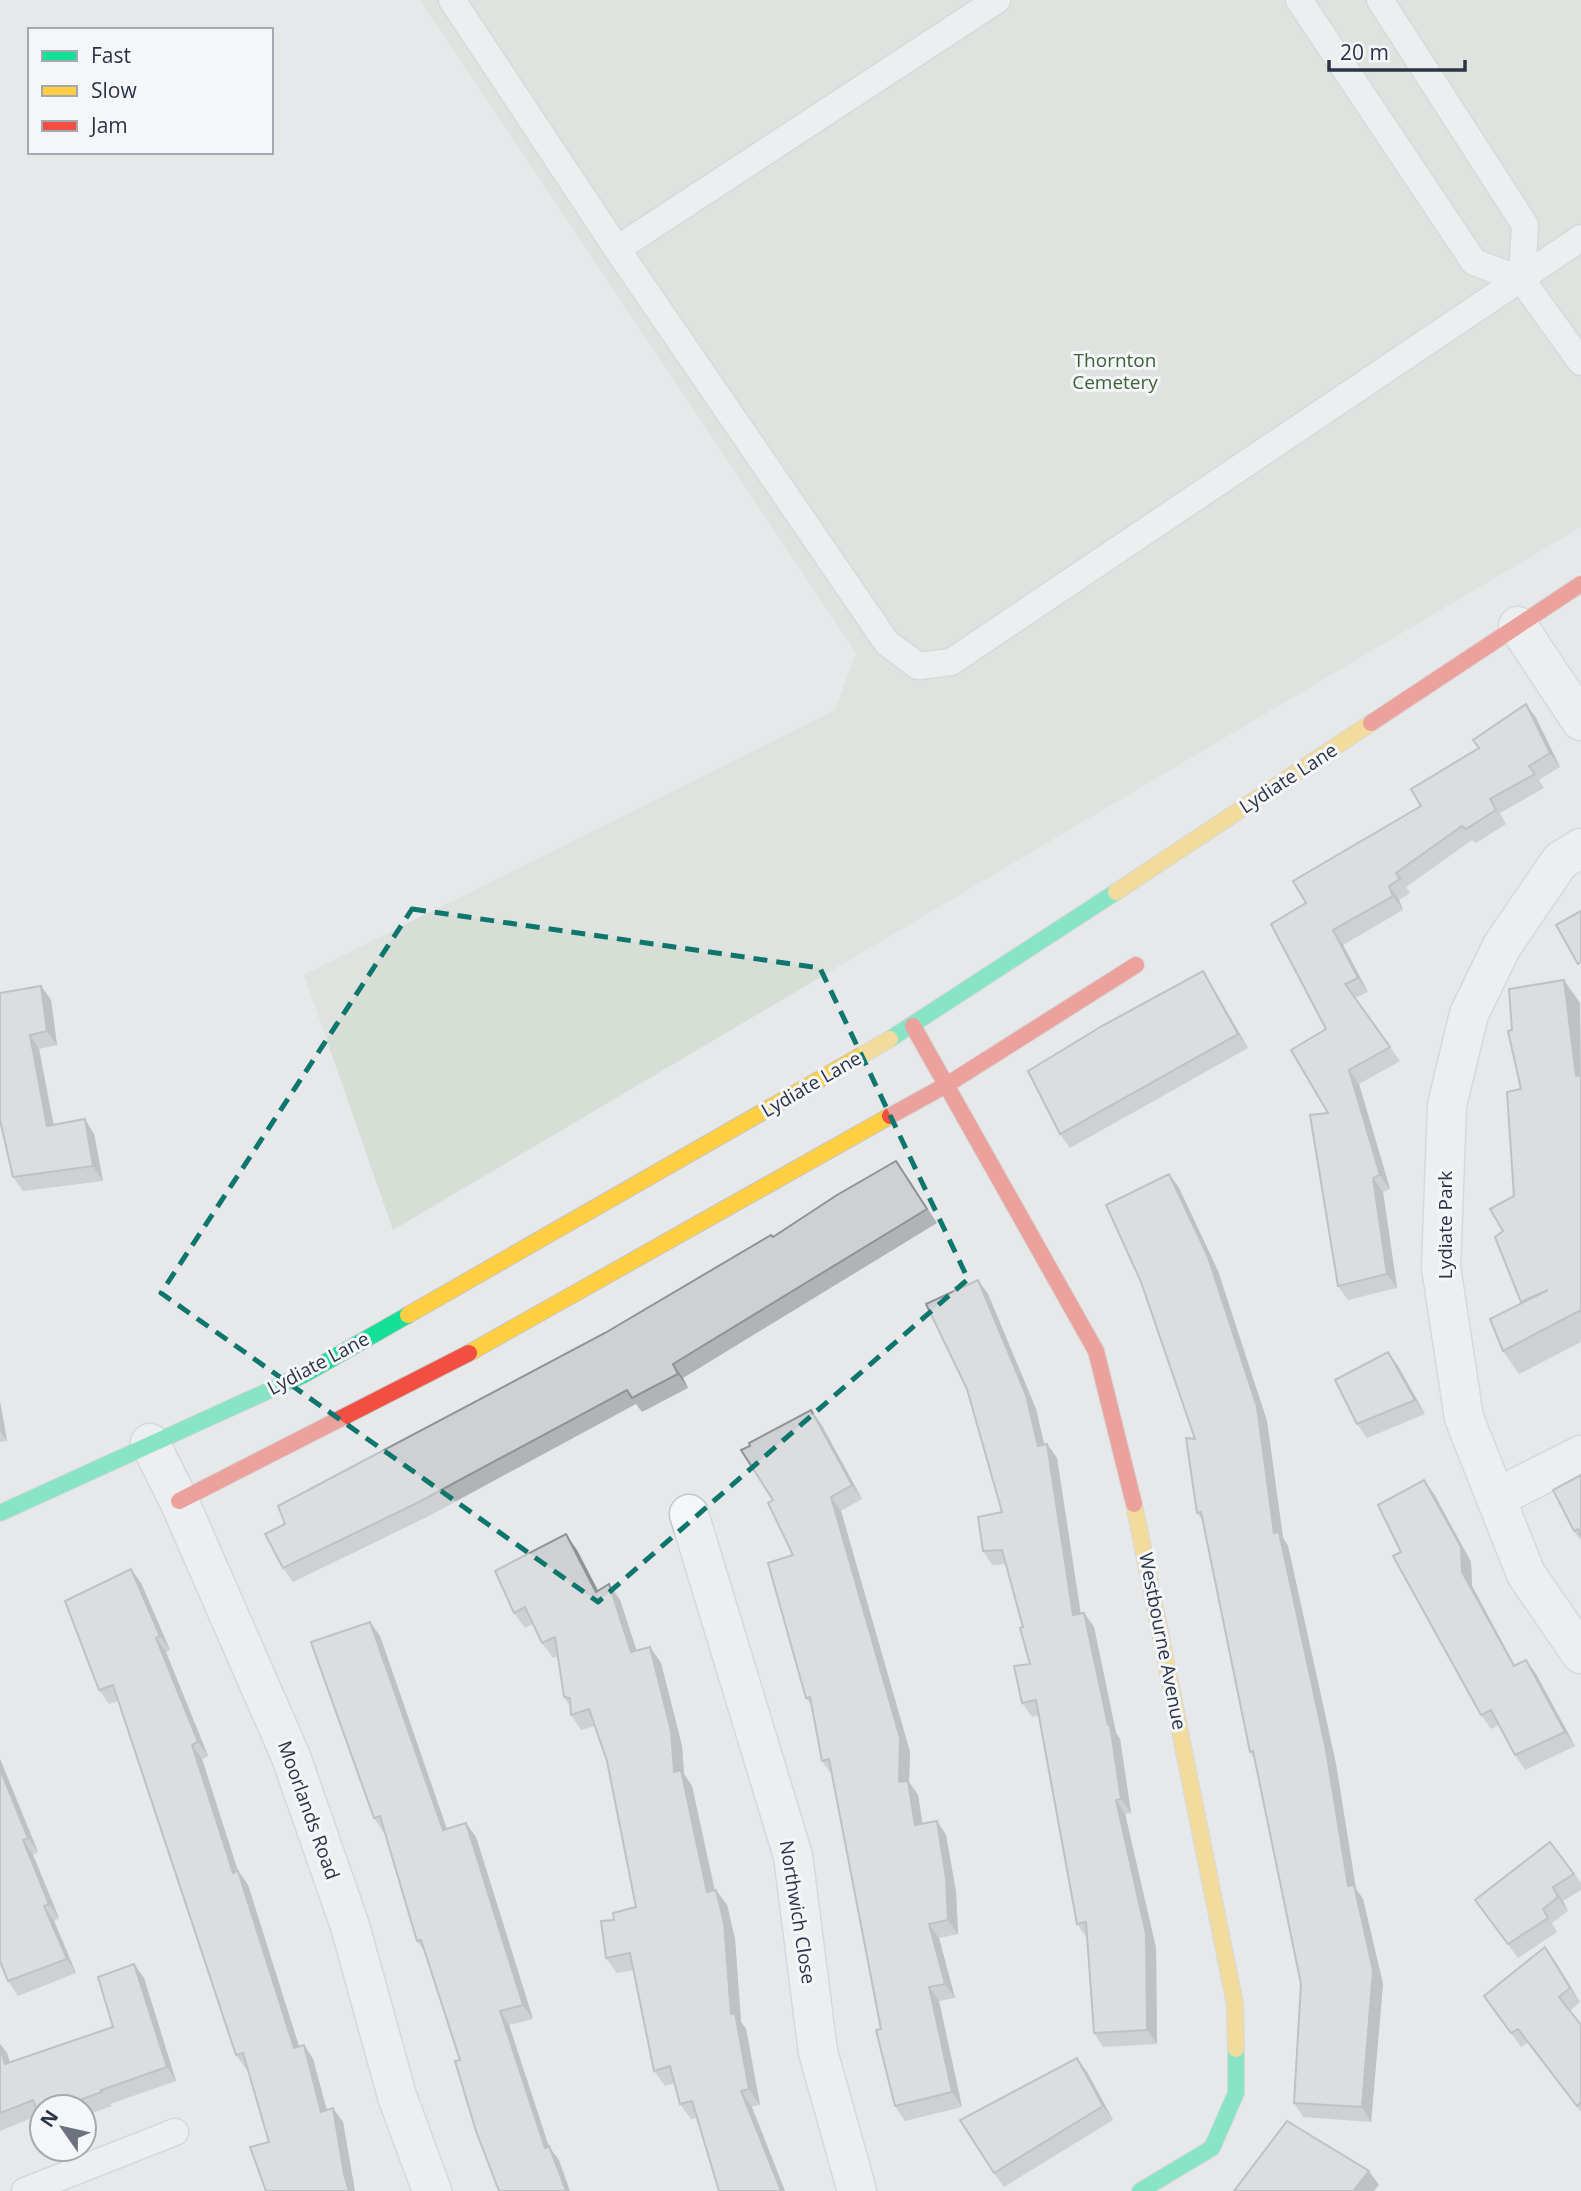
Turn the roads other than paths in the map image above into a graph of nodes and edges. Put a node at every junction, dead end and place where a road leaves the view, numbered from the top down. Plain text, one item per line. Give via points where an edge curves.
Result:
1 (452, 0) edge
2 (997, 0) edge
3 (1299, 0) edge
4 (1380, 0) edge
5 (1581, 238) edge
6 (617, 249) junction
7 (1522, 280) junction
8 (1581, 362) edge
9 (1581, 584) edge
10 (1518, 626) junction
11 (1581, 721) edge
12 (1581, 848) edge
13 (1136, 965) dead end
14 (913, 1026) junction
15 (948, 1084) junction
16 (150, 1443) junction
17 (1581, 1455) edge
18 (1496, 1498) junction
19 (179, 1501) junction
20 (0, 1513) edge
21 (689, 1514) dead end
22 (1581, 1654) edge
23 (175, 2132) dead end
24 (25, 2191) edge
25 (432, 2191) edge
26 (857, 2191) edge
27 (1140, 2191) edge

1 - 6 lane
2 - 6 lane
3 - 7 lane via 1474,262
4 - 7 lane via 1525,225
5 - 7 lane
6 - 7 lane via 887,643 918,666 951,662
7 - 8 lane
9 - 10 street, Lydiate Lane
10 - 11 street
10 - 14 street, Lydiate Lane
12 - 18 street, Lydiate Park via 1560,861 1502,946 1469,1014 1447,1105 1441,1267 1464,1418
13 - 15 street
14 - 15 street, Westbourne Avenue
14 - 16 street, Lydiate Lane via 303,1375
15 - 19 street via 417,1382
15 - 27 street, Westbourne Avenue via 1096,1351 1138,1520 1236,2004 1236,2093 1212,2148
16 - 19 street, Moorlands Road
16 - 20 street, Lydiate Lane
17 - 18 street
18 - 22 street, Lydiate Park via 1526,1574
19 - 25 street, Moorlands Road via 291,1757 350,1926 397,2096
21 - 26 street, Northwich Close via 793,1856 818,2052
23 - 24 lane

